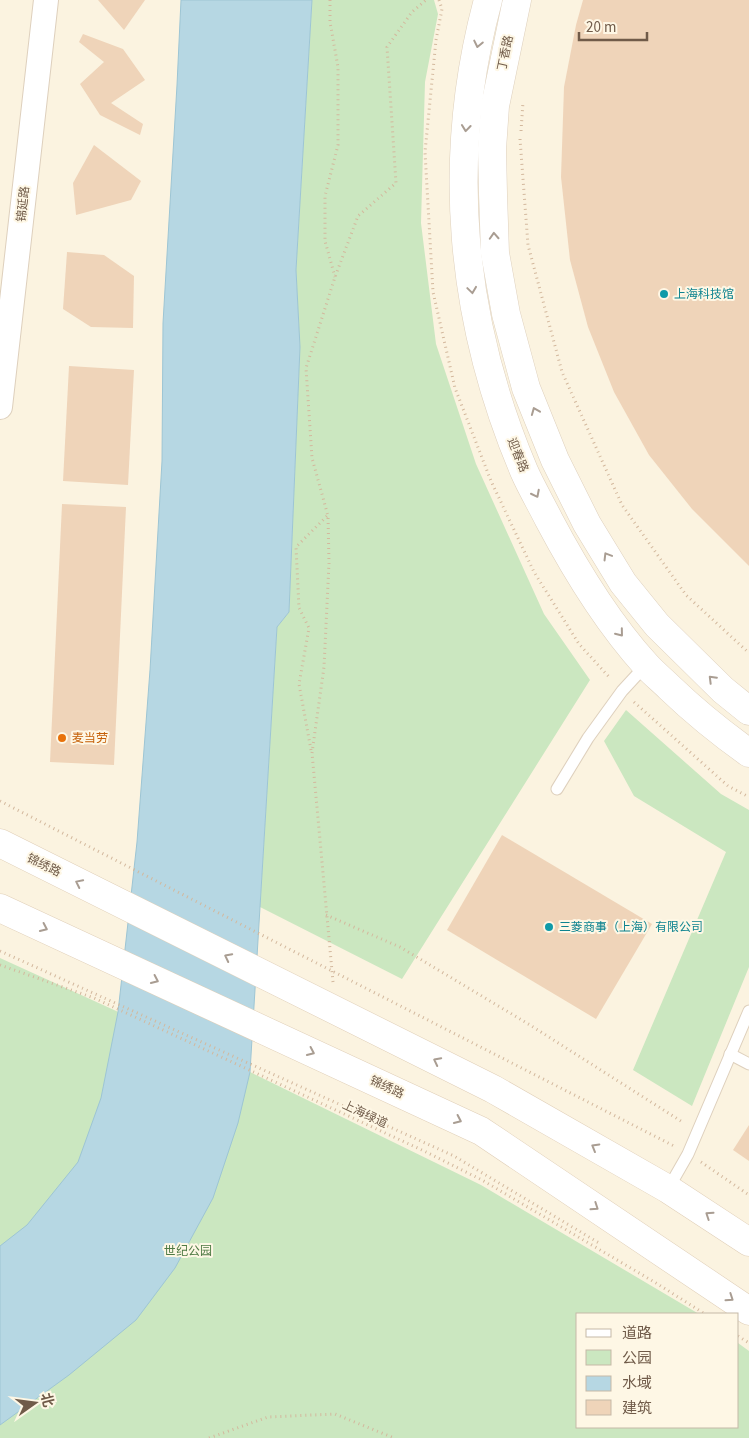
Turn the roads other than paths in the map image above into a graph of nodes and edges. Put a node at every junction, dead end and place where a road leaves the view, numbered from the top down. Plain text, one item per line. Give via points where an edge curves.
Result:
1 (46, 0) edge
2 (488, 0) edge
3 (517, 0) edge
4 (0, 407) edge
5 (646, 665) junction
6 (749, 711) edge
7 (749, 753) edge
8 (557, 789) dead end
9 (0, 843) edge
10 (0, 908) edge
11 (749, 1011) edge
12 (730, 1054) junction
13 (749, 1064) edge
14 (668, 1189) junction
15 (749, 1242) edge
16 (749, 1311) edge

1 - 4 street, 锦延路
2 -> 5 main road, 迎春路 via 471,80 464,153 464,236 475,315 496,397 524,472 560,542 600,608
6 -> 3 main road, 丁香路 via 657,625 623,583 587,524 555,460 526,388 506,314 495,253 492,158 495,106
5 - 7 main road, 迎春路 via 700,716
5 - 8 lane via 594,730
14 -> 9 main road, 锦绣路 via 493,1089
10 -> 16 main road, 锦绣路 via 481,1131
11 - 12 lane
12 - 13 lane
12 - 14 lane via 688,1154
15 -> 14 main road, 锦绣路

